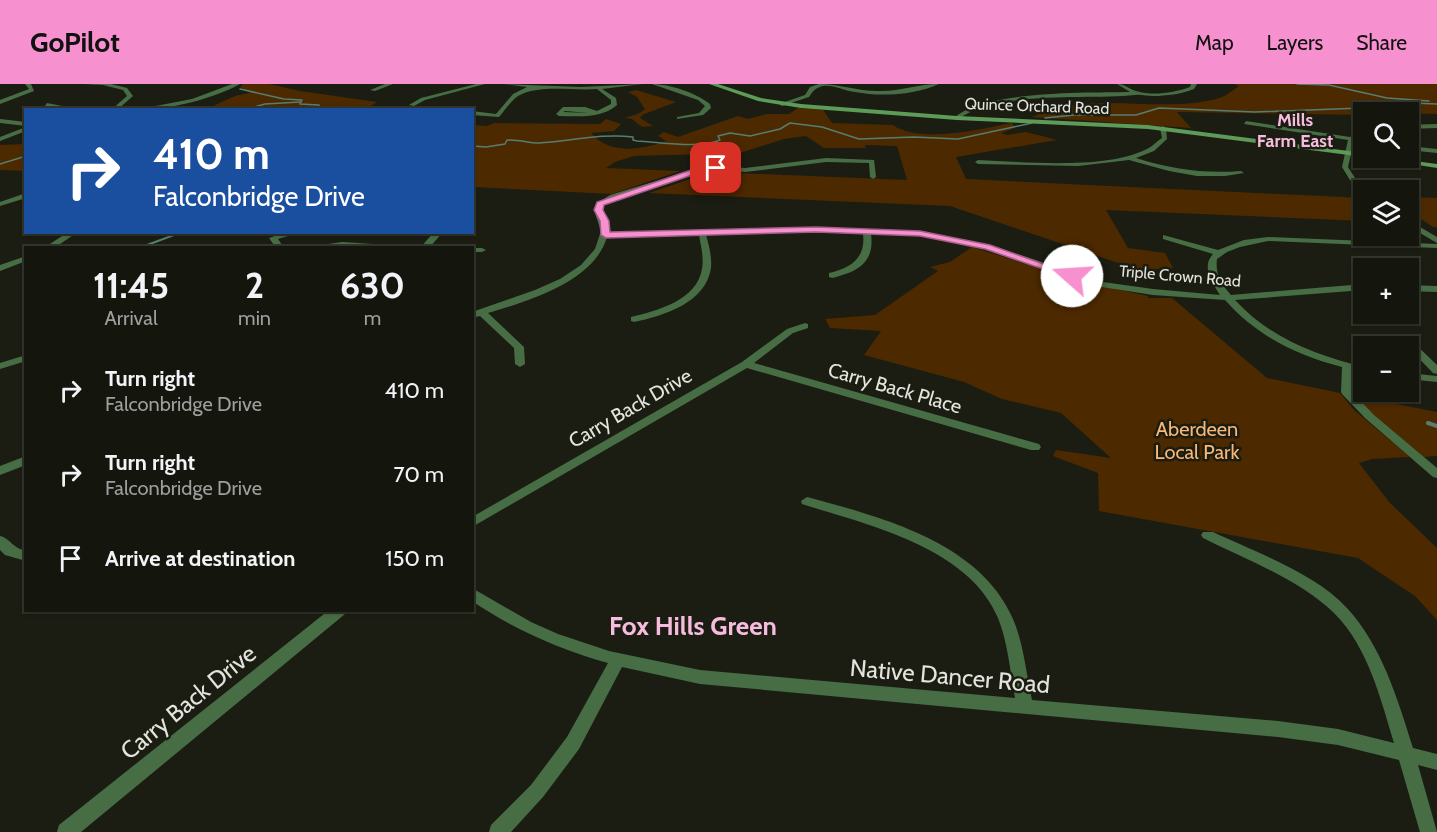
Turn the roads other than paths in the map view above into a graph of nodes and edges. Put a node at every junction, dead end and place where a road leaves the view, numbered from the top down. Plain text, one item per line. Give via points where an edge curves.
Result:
1 (28, 84) edge
2 (87, 84) edge
3 (103, 84) edge
4 (237, 84) edge
5 (390, 84) edge
6 (482, 84) edge
7 (507, 84) edge
8 (640, 84) edge
9 (655, 84) edge
10 (712, 84) edge
11 (826, 84) edge
12 (936, 84) edge
13 (1120, 84) edge
14 (1194, 84) edge
15 (531, 87) junction
16 (599, 89) junction
17 (373, 90) dead end
18 (523, 91) junction
19 (579, 94) dead end
20 (1133, 94) junction
21 (0, 102) edge
22 (782, 104) junction
23 (47, 105) dead end
24 (412, 105) dead end
25 (62, 108) edge
26 (115, 108) edge
27 (148, 108) edge
28 (474, 113) edge
29 (596, 113) junction
30 (679, 118) dead end
31 (957, 118) junction
32 (0, 122) edge
33 (1246, 123) dead end
34 (24, 124) edge
35 (1437, 126) edge
36 (1419, 127) edge
37 (1163, 128) junction
38 (24, 130) edge
39 (1, 139) edge
40 (1351, 139) joint
41 (1419, 149) edge
42 (1437, 151) edge
43 (1347, 153) junction
44 (1353, 154) edge
45 (1127, 156) junction
46 (978, 162) dead end
47 (1419, 164) edge
48 (1437, 166) edge
49 (1241, 173) dead end
50 (873, 177) dead end
51 (1354, 180) edge
52 (24, 196) edge
53 (0, 204) edge
54 (1419, 230) edge
55 (867, 231) junction
56 (702, 233) junction
57 (71, 234) edge
58 (289, 234) edge
59 (354, 234) edge
60 (437, 234) edge
61 (606, 235) junction
62 (1166, 237) dead end
63 (1437, 243) edge
64 (342, 244) junction
65 (51, 246) edge
66 (279, 246) edge
67 (324, 246) edge
68 (373, 246) edge
69 (426, 246) edge
70 (1219, 253) junction
71 (24, 259) edge
72 (0, 268) edge
73 (832, 275) dead end
74 (1353, 288) edge
75 (1419, 288) edge
76 (1437, 289) edge
77 (1230, 298) junction
78 (477, 313) edge
79 (634, 319) dead end
80 (805, 326) dead end
81 (1419, 353) edge
82 (24, 359) edge
83 (520, 364) dead end
84 (746, 364) junction
85 (0, 366) edge
86 (1347, 366) junction
87 (1353, 367) edge
88 (1437, 370) edge
89 (1419, 377) edge
90 (1437, 379) edge
91 (1035, 447) dead end
92 (24, 461) edge
93 (0, 471) edge
94 (1437, 474) edge
95 (807, 501) dead end
96 (474, 522) edge
97 (1208, 535) dead end
98 (0, 541) edge
99 (24, 556) edge
100 (474, 594) edge
101 (338, 612) edge
102 (617, 661) junction
103 (1024, 706) junction
104 (1405, 753) junction
105 (1437, 762) edge
106 (66, 832) edge
107 (498, 832) edge
108 (1429, 832) edge

1 - 21 street via 32,90
2 - 3 street
3 - 26 street via 125,89 130,96
4 - 27 street via 193,100
5 - 17 street
6 - 24 street
7 - 15 street
8 - 16 street
9 - 30 street via 708,105 701,114
10 - 22 street, Quince Orchard Road
11 - 12 street via 870,94 901,93
11 - 22 street via 812,88 807,96
13 - 20 street
14 - 20 street via 1180,93
15 - 16 street
15 - 18 street
16 - 29 street via 614,99 614,105
18 - 19 street
18 - 28 street via 497,116
20 - 31 street via 1006,102 964,111
22 - 31 street, Quince Orchard Road
23 - 25 street
29 - 29 street via 591,114 559,114 563,109
31 - 37 street, Quince Orchard Road
32 - 34 street
33 - 40 street
35 - 36 street
37 - 43 street, Quince Orchard Road
37 - 45 street via 1166,138 1160,145
38 - 39 street
40 - 43 street
41 - 42 street
43 - 44 street, Quince Orchard Road
43 - 51 street via 1345,167
45 - 46 street via 1081,165
45 - 49 street via 1176,172 1222,176
47 - 48 street
50 - 61 street via 872,161 826,160 699,171 600,204 598,210 605,221
52 - 53 street
54 - 63 street
55 - 56 street, Triple Crown Road
55 - 73 street via 869,244 862,261 852,270
55 - 77 street, Triple Crown Road via 920,233 968,242 1112,286
56 - 61 street, Triple Crown Road
56 - 79 street via 707,265 697,288 657,314
57 - 65 street
58 - 66 street via 273,238
59 - 64 street
60 - 69 street
61 - 78 street via 596,254 571,276 532,295
62 - 70 street
63 - 70 street via 1269,240 1239,244
64 - 67 street
64 - 68 street
70 - 77 street via 1212,260 1211,270
71 - 72 street
74 - 77 street, Triple Crown Road
75 - 76 street
77 - 86 street via 1245,317 1268,334 1298,350
78 - 83 street via 519,347
80 - 84 street, Carry Back Drive via 781,337
81 - 88 street
82 - 85 street
84 - 91 street, Carry Back Place
84 - 96 street, Carry Back Drive
86 - 87 street
86 - 94 street via 1346,392
89 - 90 street
92 - 93 street
95 - 103 street via 926,542 962,563 984,583 1009,630
97 - 104 street via 1308,587 1342,612 1367,648
98 - 99 street via 10,552
100 - 102 street, Native Dancer Road via 499,613 549,639
101 - 106 street, Carry Back Drive
102 - 103 street, Native Dancer Road via 700,677
102 - 107 street via 573,743 537,791
103 - 104 street, Native Dancer Road via 1278,729 1338,737
104 - 105 street, Native Dancer Road
104 - 108 street

